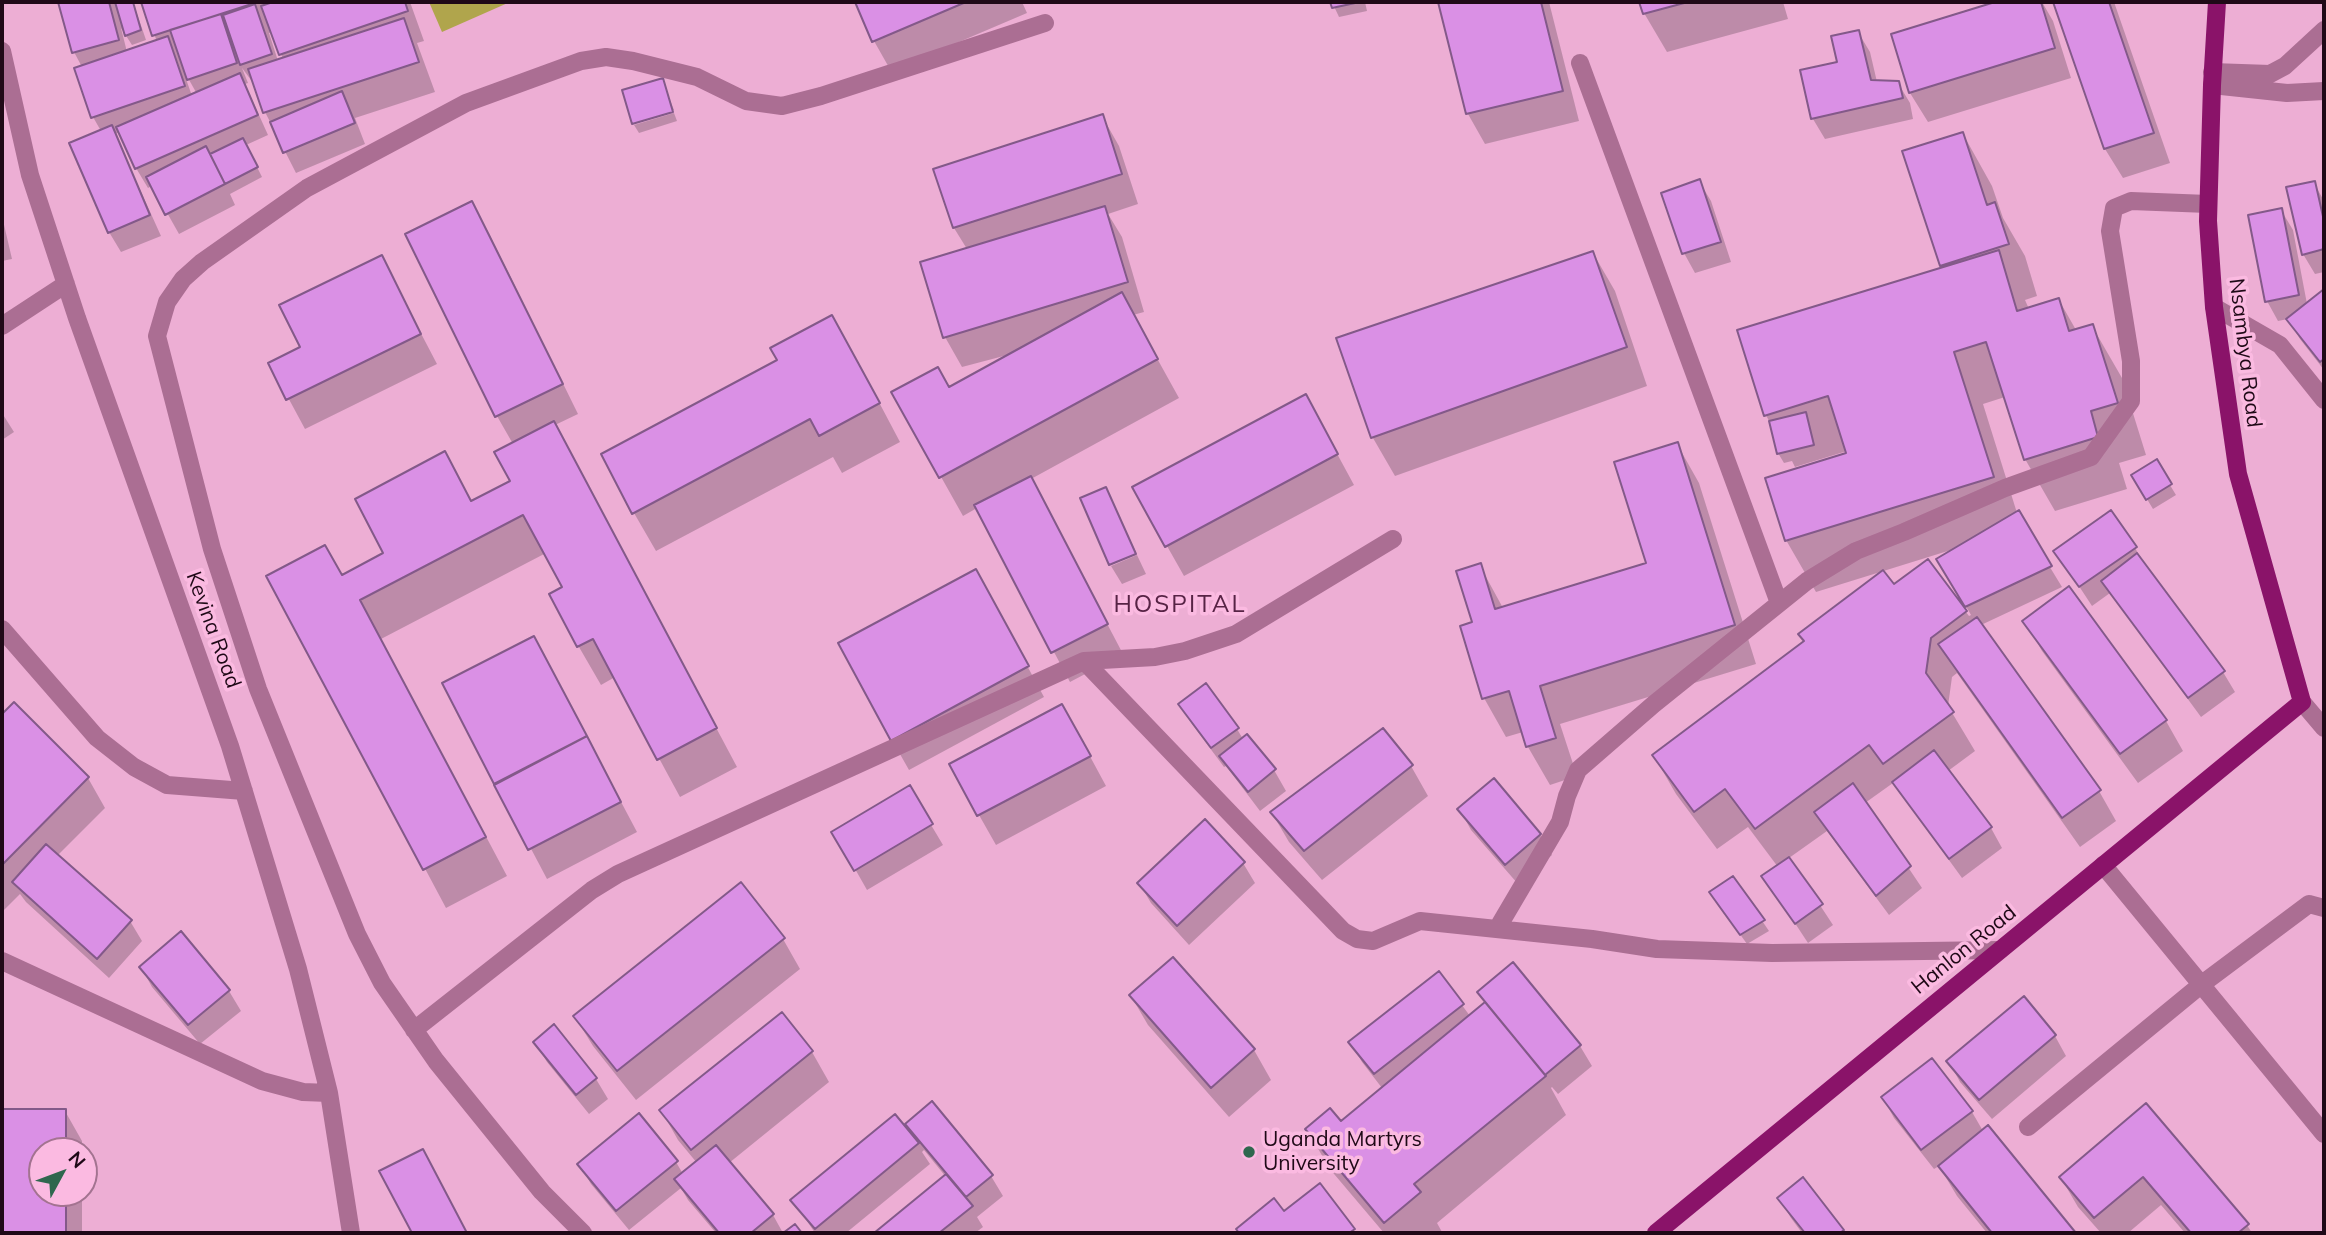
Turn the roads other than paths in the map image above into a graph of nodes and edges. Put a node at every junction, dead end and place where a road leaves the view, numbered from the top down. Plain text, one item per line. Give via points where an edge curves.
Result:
1 (2217, 2) edge
2 (1045, 23) dead end
3 (2324, 30) edge
4 (2, 51) edge
5 (1580, 63) dead end
6 (2212, 78) junction
7 (2324, 91) edge
8 (2208, 204) junction
9 (66, 284) junction
10 (2214, 307) junction
11 (2, 326) edge
12 (2324, 400) edge
13 (1393, 539) dead end
14 (1779, 604) junction
15 (2, 629) edge
16 (1084, 661) junction
17 (2302, 702) junction
18 (2324, 728) edge
19 (244, 790) junction
20 (2103, 865) junction
21 (2324, 908) edge
22 (1497, 929) junction
23 (2000, 950) junction
24 (2, 961) edge
25 (2202, 984) junction
26 (414, 1030) junction
27 (329, 1093) junction
28 (2028, 1127) dead end
29 (2324, 1134) edge
30 (351, 1233) edge
31 (583, 1233) edge
32 (1656, 1233) edge

1 - 6 main road, Nsambya Road
2 - 26 street via 782,106 746,101 697,77 633,61 606,57 581,61 466,103 307,188 202,262 167,302 156,336 212,549 258,688 357,934 382,983
3 - 6 street via 2270,74
4 - 9 street, Kevina Road via 30,175
5 - 14 street
6 - 7 street via 2287,93
6 - 8 main road, Nsambya Road
8 - 10 main road, Nsambya Road
8 - 14 street via 2131,201 2114,208 2110,231 2131,361 2131,401 2091,457 1856,551
9 - 11 street
9 - 19 street, Kevina Road
10 - 12 street via 2280,345
10 - 17 main road, Nsambya Road via 2238,474
13 - 16 street via 1236,634 1155,657
14 - 22 street via 1578,770 1560,822
15 - 19 street via 97,738 134,767 167,785
16 - 22 street via 1343,930 1357,939 1373,941 1420,921
16 - 26 street via 618,874
17 - 18 street
17 - 20 main road, Hanlon Road
19 - 27 street, Kevina Road via 298,969
20 - 23 main road, Hanlon Road
20 - 25 street
21 - 25 street via 2309,904
22 - 23 street via 1695,950
23 - 32 main road, Hanlon Road
24 - 27 street via 262,1081 303,1092
25 - 28 street
25 - 29 street
26 - 31 street via 542,1192
27 - 30 street, Kevina Road

